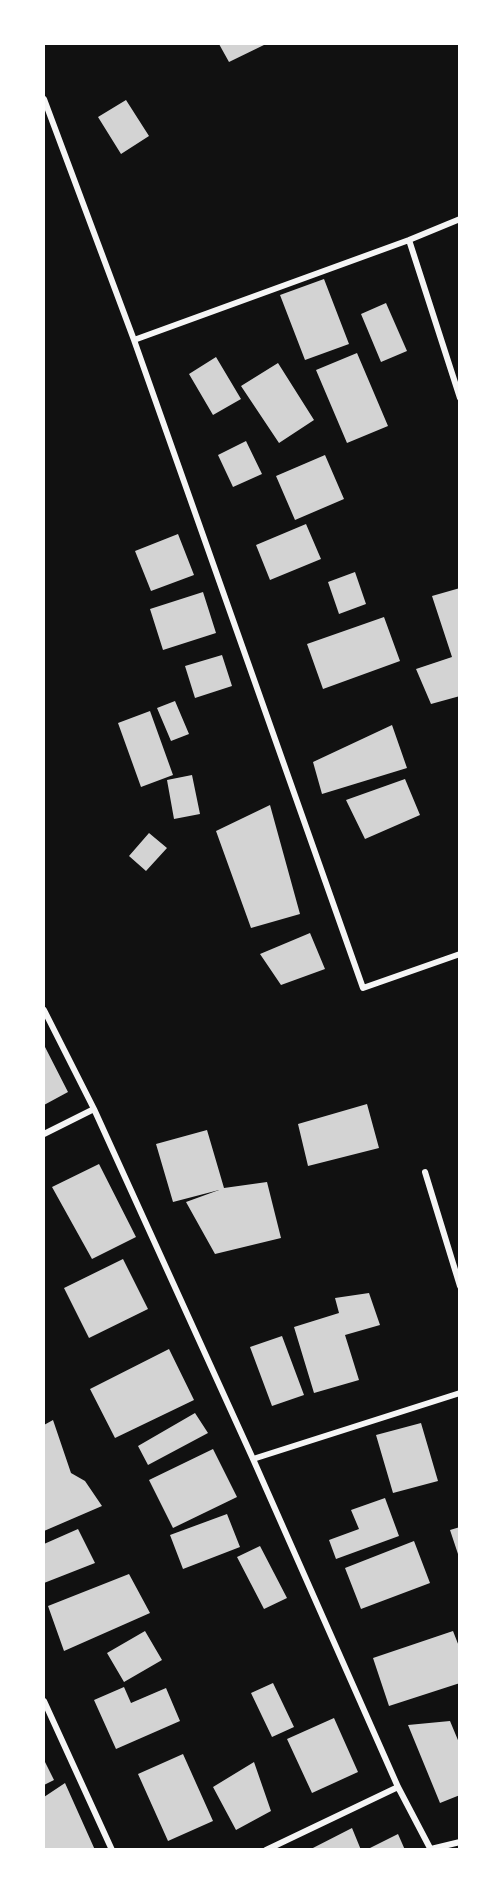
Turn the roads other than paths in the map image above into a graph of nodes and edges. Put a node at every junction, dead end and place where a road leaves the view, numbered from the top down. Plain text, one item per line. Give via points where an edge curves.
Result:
1 (44, 99) edge
2 (459, 219) edge
3 (409, 240) junction
4 (134, 340) junction
5 (459, 398) edge
6 (459, 954) edge
7 (44, 1010) edge
8 (94, 1109) junction
9 (44, 1134) edge
10 (425, 1172) dead end
11 (459, 1286) edge
12 (459, 1393) edge
13 (253, 1459) junction
14 (44, 1701) edge
15 (398, 1787) junction
16 (459, 1842) edge
17 (431, 1849) edge
18 (112, 1850) edge
19 (266, 1850) edge

1 - 4 street
2 - 3 street
3 - 4 street
3 - 5 street
4 - 6 street via 363,988
7 - 8 street
8 - 9 street
8 - 13 street
10 - 11 street
12 - 13 street
13 - 15 street
14 - 18 street
15 - 17 street
15 - 19 street
16 - 17 street

